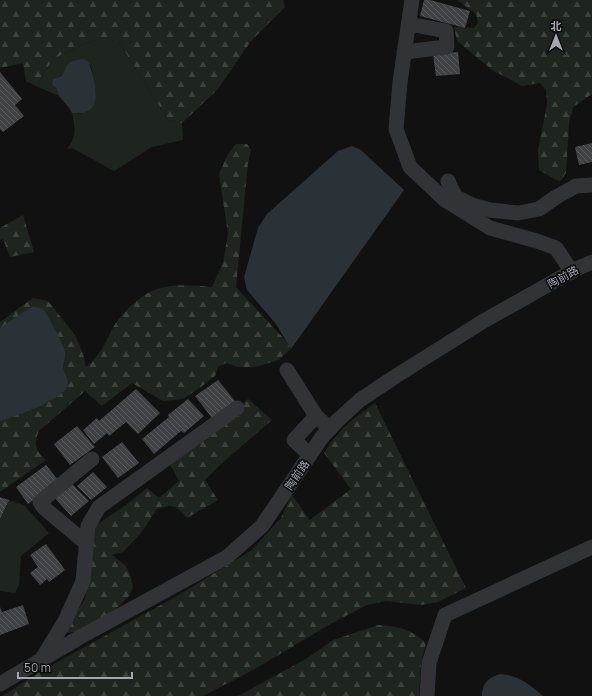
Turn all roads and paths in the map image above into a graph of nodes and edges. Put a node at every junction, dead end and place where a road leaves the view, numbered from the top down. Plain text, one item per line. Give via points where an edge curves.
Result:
1 (412, 0) edge
2 (409, 24) junction
3 (404, 52) junction
4 (592, 185) edge
5 (449, 191) junction
6 (592, 262) edge
7 (572, 272) junction
8 (287, 370) dead end
9 (238, 408) dead end
10 (316, 416) junction
11 (330, 429) junction
12 (310, 455) junction
13 (92, 459) dead end
14 (86, 542) junction
15 (592, 548) edge
16 (42, 660) junction
17 (0, 684) edge
18 (427, 696) edge

1 - 2 street
2 - 3 street
2 - 3 street via 446,31 447,46
3 - 5 street via 396,129 410,167
4 - 5 street via 576,186 539,209 518,213 478,207
5 - 7 street via 490,228 556,248
6 - 7 street, 陶前路
7 - 11 street, 陶前路 via 482,322 396,376 360,400
8 - 10 street
9 - 14 street via 99,507 88,526
10 - 11 street
10 - 12 street via 294,440
11 - 12 street, 陶前路
12 - 16 street, 陶前路 via 262,526 227,557
13 - 14 street via 40,502
14 - 16 street via 83,581 65,621
15 - 18 street via 445,615 428,663
16 - 17 street, 陶前路

